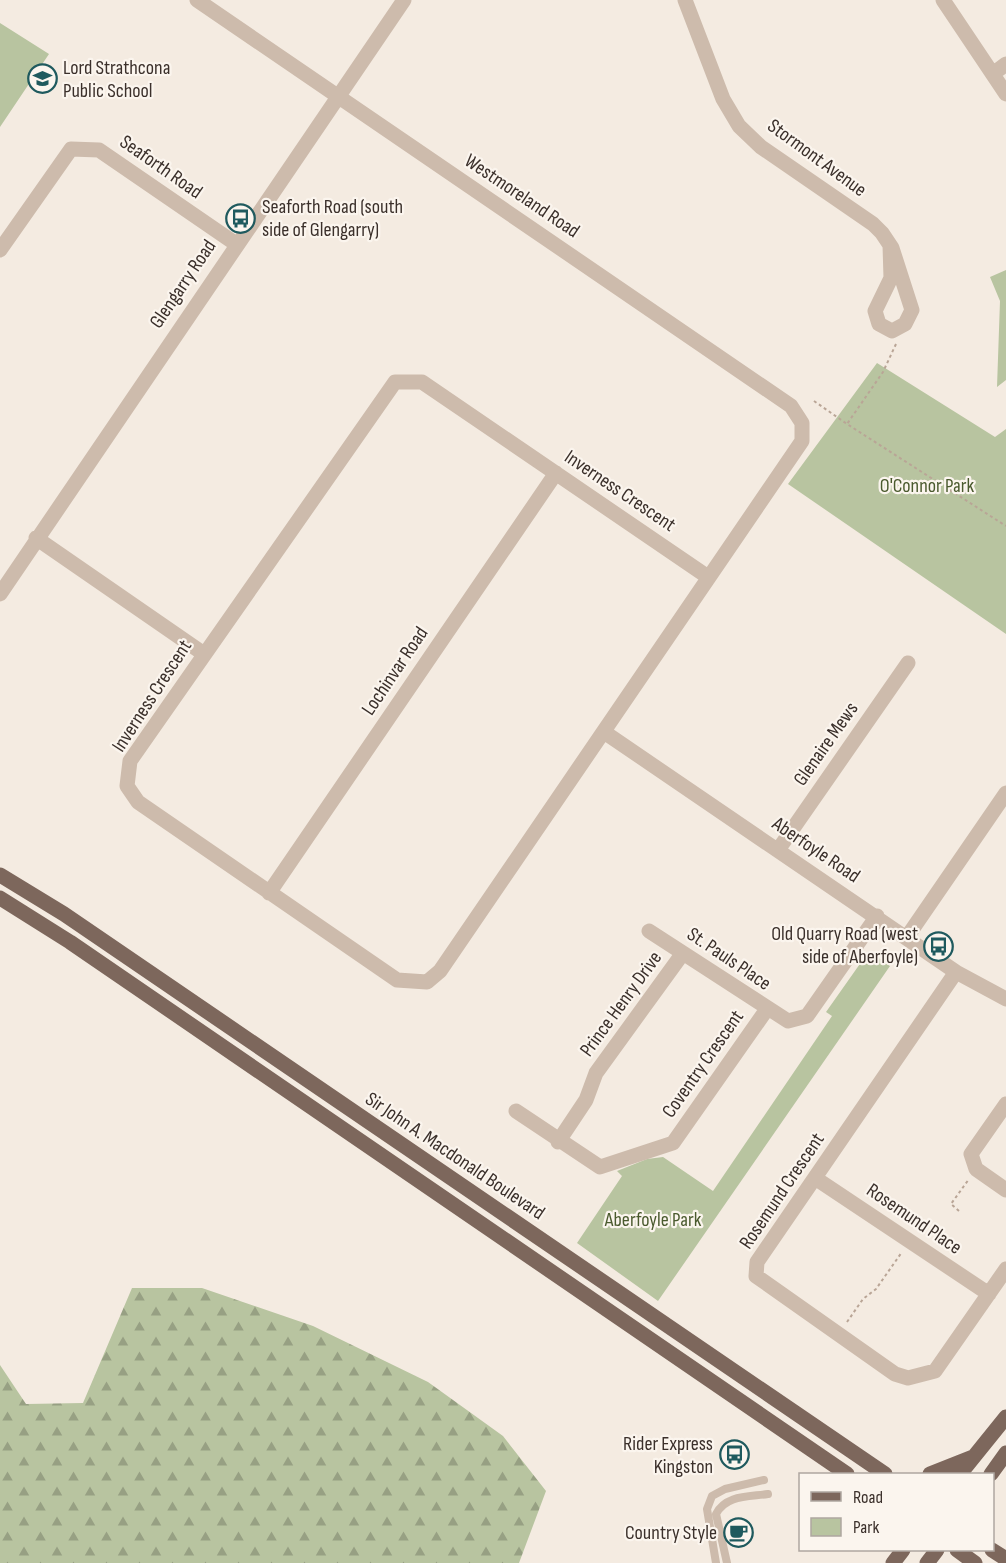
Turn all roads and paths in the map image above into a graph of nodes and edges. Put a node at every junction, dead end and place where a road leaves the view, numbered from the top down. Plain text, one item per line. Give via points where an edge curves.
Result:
1 (197, 0) edge
2 (404, 0) edge
3 (685, 0) edge
4 (943, 0) edge
5 (1000, 69) edge
6 (1006, 94) edge
7 (338, 96) junction
8 (236, 244) junction
9 (890, 245) junction
10 (0, 250) edge
11 (901, 326) junction
12 (814, 401) dead end
13 (847, 424) junction
14 (802, 441) joint
15 (556, 473) junction
16 (1006, 526) edge
17 (36, 538) junction
18 (708, 577) junction
19 (0, 594) edge
20 (204, 654) junction
21 (908, 663) dead end
22 (604, 732) junction
23 (1006, 793) edge
24 (778, 850) junction
25 (0, 874) edge
26 (269, 893) junction
27 (0, 898) edge
28 (877, 916) junction
29 (649, 931) dead end
30 (907, 937) junction
31 (683, 953) junction
32 (956, 972) junction
33 (1006, 999) edge
34 (766, 1009) junction
35 (1006, 1104) edge
36 (516, 1111) dead end
37 (558, 1142) junction
38 (976, 1169) junction
39 (815, 1178) junction
40 (1006, 1190) edge
41 (959, 1210) dead end
42 (910, 1241) junction
43 (1006, 1269) edge
44 (989, 1294) junction
45 (840, 1335) junction
46 (1006, 1417) edge
47 (1006, 1453) edge
48 (975, 1456) junction
49 (881, 1472) edge
50 (846, 1473) edge
51 (932, 1473) edge
52 (961, 1473) edge
53 (992, 1473) edge
54 (764, 1480) dead end
55 (768, 1494) dead end
56 (902, 1551) edge
57 (936, 1551) edge
58 (958, 1551) edge
59 (716, 1563) edge
60 (727, 1563) edge
61 (893, 1563) edge
62 (927, 1563) edge
63 (975, 1563) edge

1 - 7 street, Westmoreland Road
2 - 7 street, Glengarry Road
3 - 9 street, Stormont Avenue via 723,99 739,126 761,147 873,224
4 - 5 street
5 - 6 street
7 - 8 street, Glengarry Road
7 - 14 street, Westmoreland Road via 791,406 802,423
8 - 10 street, Seaforth Road via 99,150 71,149
8 - 17 street, Glengarry Road
9 - 11 street, Stormont Avenue via 912,310
9 - 11 street via 891,278 875,311 879,324 892,331
11 - 13 path via 892,356
12 - 13 path
13 - 16 path
14 - 18 street, Inverness Crescent
15 - 18 street, Inverness Crescent
15 - 20 street, Inverness Crescent via 422,382 395,382
15 - 26 street, Lochinvar Road
17 - 19 street, Glengarry Road
17 - 20 street
18 - 22 street, Inverness Crescent
20 - 26 street, Inverness Crescent via 130,761 127,786 138,802
21 - 24 street, Glenaire Mews
22 - 24 street, Aberfoyle Road
22 - 26 street, Inverness Crescent via 440,971 427,982 397,980
23 - 30 street
24 - 28 street, Aberfoyle Road
25 - 49 main road, Sir John A. Macdonald Boulevard
27 - 50 main road, Sir John A. Macdonald Boulevard
28 - 30 street, Aberfoyle Road
28 - 34 street, St. Pauls Place via 807,1016 788,1021
29 - 31 street, St. Pauls Place
30 - 32 street, Aberfoyle Road
31 - 34 street, St. Pauls Place
31 - 37 street, Prince Henry Drive via 596,1073 586,1100
32 - 33 street, Aberfoyle Road
32 - 39 street, Rosemund Crescent
34 - 37 street, Coventry Crescent via 674,1143 600,1167
35 - 38 street via 971,1154
36 - 37 street, Coventry Crescent
38 - 40 street
38 - 41 path via 951,1204
39 - 42 street, Rosemund Place
39 - 45 street, Rosemund Crescent via 757,1262 756,1276
42 - 44 street, Rosemund Place
42 - 45 path via 876,1289 863,1299
43 - 44 street, Rosemund Crescent
44 - 45 street, Rosemund Crescent via 935,1371 908,1378 895,1374
46 - 48 main road
47 - 53 main road
48 - 51 main road
48 - 52 main road
54 - 59 lane via 712,1496 707,1509
55 - 60 lane via 730,1499 720,1505 716,1514
56 - 61 main road
57 - 62 main road
58 - 63 main road

